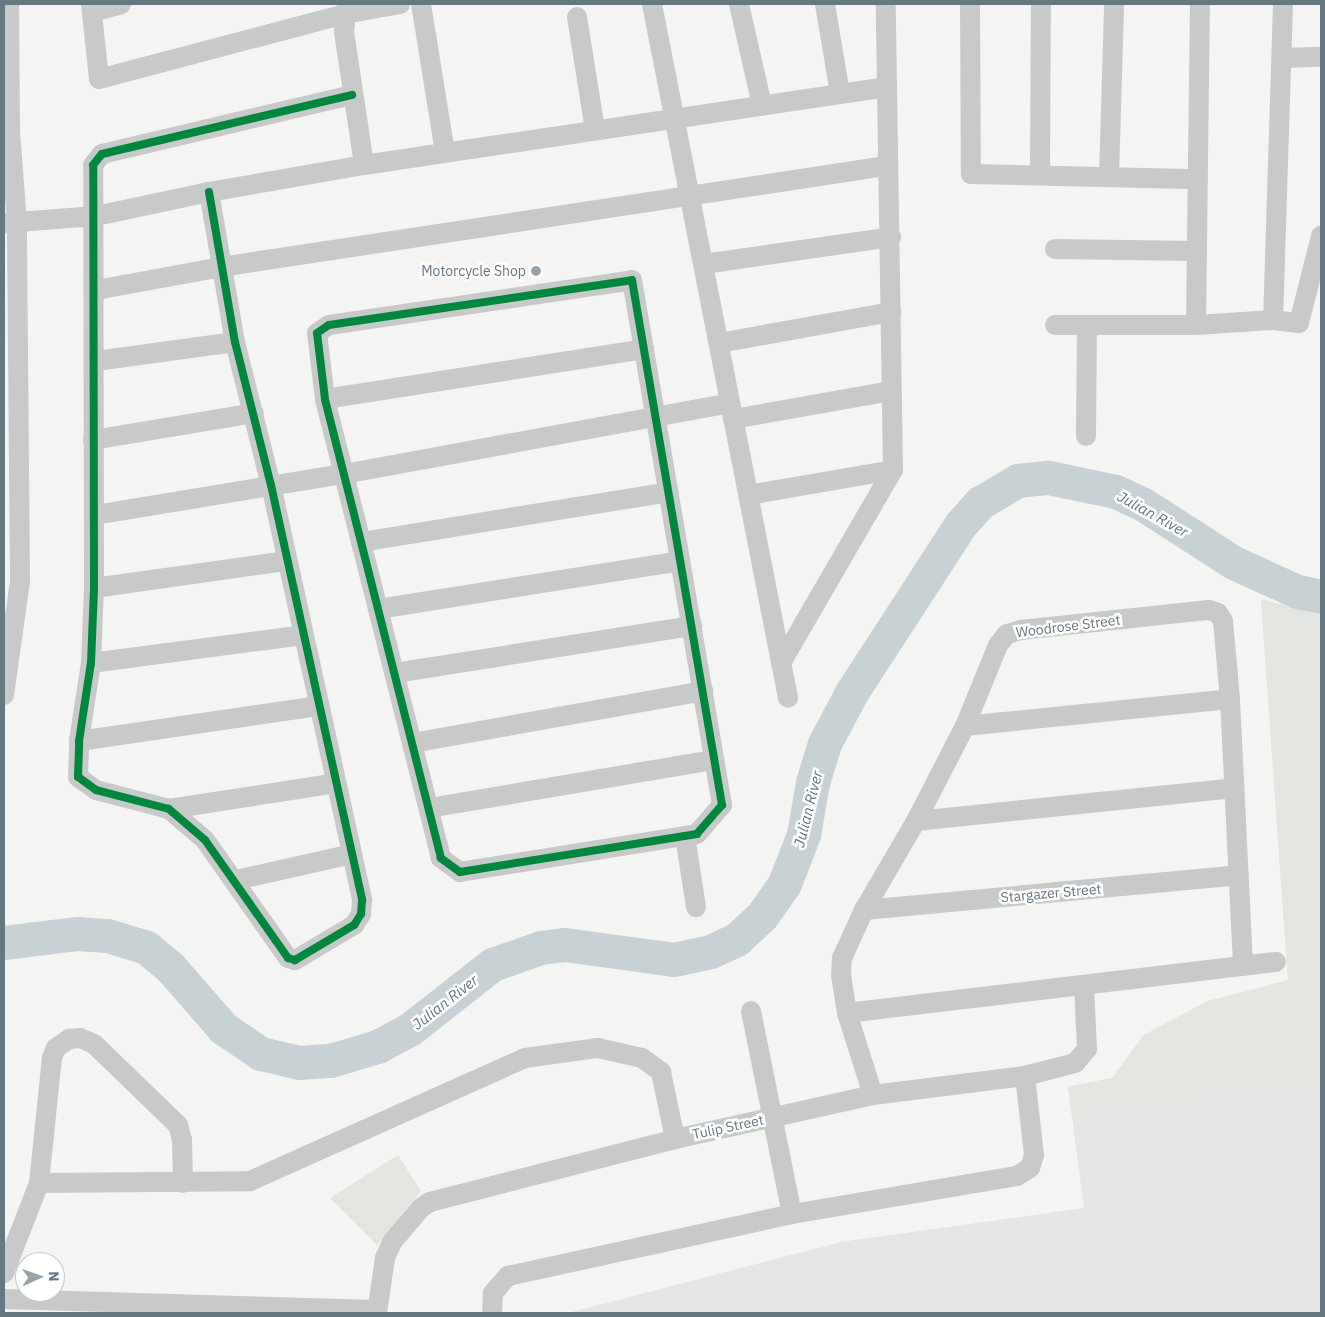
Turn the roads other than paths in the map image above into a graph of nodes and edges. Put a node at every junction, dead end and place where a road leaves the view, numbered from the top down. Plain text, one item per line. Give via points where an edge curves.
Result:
1 (9, 4) edge
2 (122, 4) edge
3 (400, 4) edge
4 (421, 4) edge
5 (652, 4) edge
6 (739, 4) edge
7 (825, 4) edge
8 (886, 4) edge
9 (970, 4) edge
10 (1041, 4) edge
11 (1114, 4) edge
12 (1200, 4) edge
13 (1283, 4) edge
14 (91, 8) edge
15 (346, 9) edge
16 (577, 16) dead end
17 (7, 48) edge
18 (1321, 57) edge
19 (1284, 58) junction
20 (886, 87) junction
21 (840, 94) junction
22 (352, 95) junction
23 (762, 105) junction
24 (674, 118) junction
25 (595, 130) junction
26 (7, 133) edge
27 (445, 152) junction
28 (364, 164) junction
29 (886, 166) junction
30 (1040, 175) junction
31 (1109, 177) junction
32 (1198, 179) junction
33 (209, 192) junction
34 (690, 195) junction
35 (96, 216) junction
36 (10, 223) edge
37 (1321, 236) edge
38 (891, 237) junction
39 (1055, 248) dead end
40 (1197, 251) junction
41 (704, 264) junction
42 (221, 266) junction
43 (96, 290) junction
44 (10, 300) edge
45 (891, 312) junction
46 (1273, 320) junction
47 (1055, 325) dead end
48 (1196, 325) junction
49 (1087, 326) junction
50 (236, 342) junction
51 (719, 343) junction
52 (644, 349) junction
53 (96, 361) junction
54 (10, 375) edge
55 (891, 391) junction
56 (325, 399) junction
57 (732, 411) junction
58 (254, 413) junction
59 (656, 418) junction
60 (1086, 436) dead end
61 (93, 440) junction
62 (11, 451) edge
63 (892, 470) junction
64 (344, 474) junction
65 (271, 485) junction
66 (669, 492) junction
67 (748, 495) junction
68 (95, 515) junction
69 (12, 520) edge
70 (361, 542) junction
71 (287, 561) junction
72 (680, 561) junction
73 (94, 588) junction
74 (10, 597) edge
75 (378, 609) junction
76 (692, 626) junction
77 (303, 634) junction
78 (91, 663) junction
79 (781, 663) junction
80 (395, 673) junction
81 (5, 675) edge
82 (703, 691) junction
83 (4, 695) edge
84 (788, 698) dead end
85 (1230, 699) junction
86 (319, 706) junction
87 (965, 726) junction
88 (79, 741) junction
89 (412, 743) junction
90 (714, 760) junction
91 (336, 783) junction
92 (1234, 788) junction
93 (429, 808) junction
94 (169, 809) junction
95 (916, 821) junction
96 (685, 836) junction
97 (352, 854) junction
98 (1238, 875) junction
99 (236, 880) junction
100 (696, 907) dead end
101 (864, 910) junction
102 (1276, 962) dead end
103 (1243, 966) junction
104 (1084, 985) junction
105 (751, 1011) dead end
106 (847, 1013) junction
107 (1025, 1076) junction
108 (873, 1095) junction
109 (772, 1118) junction
110 (675, 1139) junction
111 (183, 1183) junction
112 (39, 1184) junction
113 (792, 1214) junction
114 (4, 1273) edge
115 (4, 1300) edge
116 (376, 1312) edge
117 (492, 1313) edge

1 - 17 street
2 - 14 street
3 - 15 street
4 - 27 street
5 - 24 street
6 - 23 street
7 - 21 street
8 - 20 street
9 - 30 street via 971,174
10 - 30 street
11 - 31 street
12 - 32 street
13 - 19 street
14 - 15 street via 99,80
15 - 22 street via 344,32
16 - 25 street
17 - 26 street
18 - 19 street
19 - 46 street
20 - 21 street
20 - 29 street
21 - 23 street
22 - 28 street
22 - 35 street via 102,154 93,165
23 - 24 street
24 - 25 street
24 - 34 street
25 - 27 street
26 - 36 street
27 - 28 street
28 - 33 street
29 - 34 street
29 - 38 street
30 - 31 street
31 - 32 street
32 - 40 street
33 - 35 street
33 - 42 street
34 - 41 street
34 - 42 street
35 - 36 street
35 - 43 street
36 - 44 street
37 - 46 street via 1299,323
38 - 41 street
38 - 45 street
39 - 40 street
40 - 48 street
41 - 51 street
42 - 43 street
42 - 50 street
43 - 53 street
44 - 54 street
45 - 51 street
45 - 55 street
46 - 48 street
47 - 49 street
48 - 49 street
49 - 60 street
50 - 53 street
50 - 58 street
51 - 57 street
52 - 56 street
52 - 56 street via 632,280 330,325 317,333 316,341
52 - 59 street
53 - 61 street
54 - 62 street
55 - 57 street
55 - 63 street
56 - 64 street
57 - 59 street
57 - 67 street
58 - 61 street
58 - 65 street
59 - 64 street
59 - 66 street
61 - 68 street
62 - 69 street
63 - 67 street
63 - 79 street
64 - 65 street
64 - 70 street
65 - 68 street
65 - 71 street
66 - 70 street
66 - 72 street
67 - 79 street
68 - 73 street
69 - 74 street
70 - 75 street
71 - 73 street
71 - 77 street
72 - 75 street
72 - 76 street
73 - 78 street
74 - 81 street
75 - 80 street
76 - 80 street
76 - 82 street
77 - 78 street
77 - 86 street
78 - 88 street
79 - 84 street
80 - 89 street
81 - 83 street
82 - 89 street
82 - 90 street
85 - 87 street
85 - 87 street, Woodrose Street via 1224,621 1218,613 1209,610 1007,634 998,645
85 - 92 street, Woodrose Street
86 - 88 street
86 - 91 street
87 - 95 street, Woodrose Street
88 - 94 street via 78,777 86,784
89 - 93 street
90 - 93 street
90 - 96 street via 722,805 697,834
91 - 94 street
91 - 97 street
92 - 95 street
92 - 98 street, Woodrose Street
93 - 96 street via 441,858 460,872
94 - 99 street via 205,840
95 - 101 street, Woodrose Street
96 - 100 street
97 - 99 street
97 - 99 street via 362,900 361,914 354,925 295,960 288,958
98 - 101 street, Stargazer Street
98 - 103 street, Woodrose Street
101 - 106 street, Woodrose Street via 842,958 840,975
102 - 103 street
103 - 104 street
104 - 106 street
104 - 107 street, Tulip Street via 1087,1049 1084,1056 1075,1063
105 - 109 street
106 - 108 street, Woodrose Street
107 - 108 street, Tulip Street
107 - 113 street via 1034,1155 1030,1168 1017,1176
108 - 109 street, Tulip Street
109 - 110 street, Tulip Street
109 - 113 street
110 - 111 street via 661,1072 642,1058 598,1048 525,1058 250,1181
110 - 116 street, Tulip Street via 430,1202 421,1208 388,1250
111 - 112 street
111 - 112 street via 182,1140 178,1124 94,1044 80,1038 69,1038 56,1048 52,1058
112 - 114 street
113 - 117 street via 508,1276 493,1292
115 - 116 street

